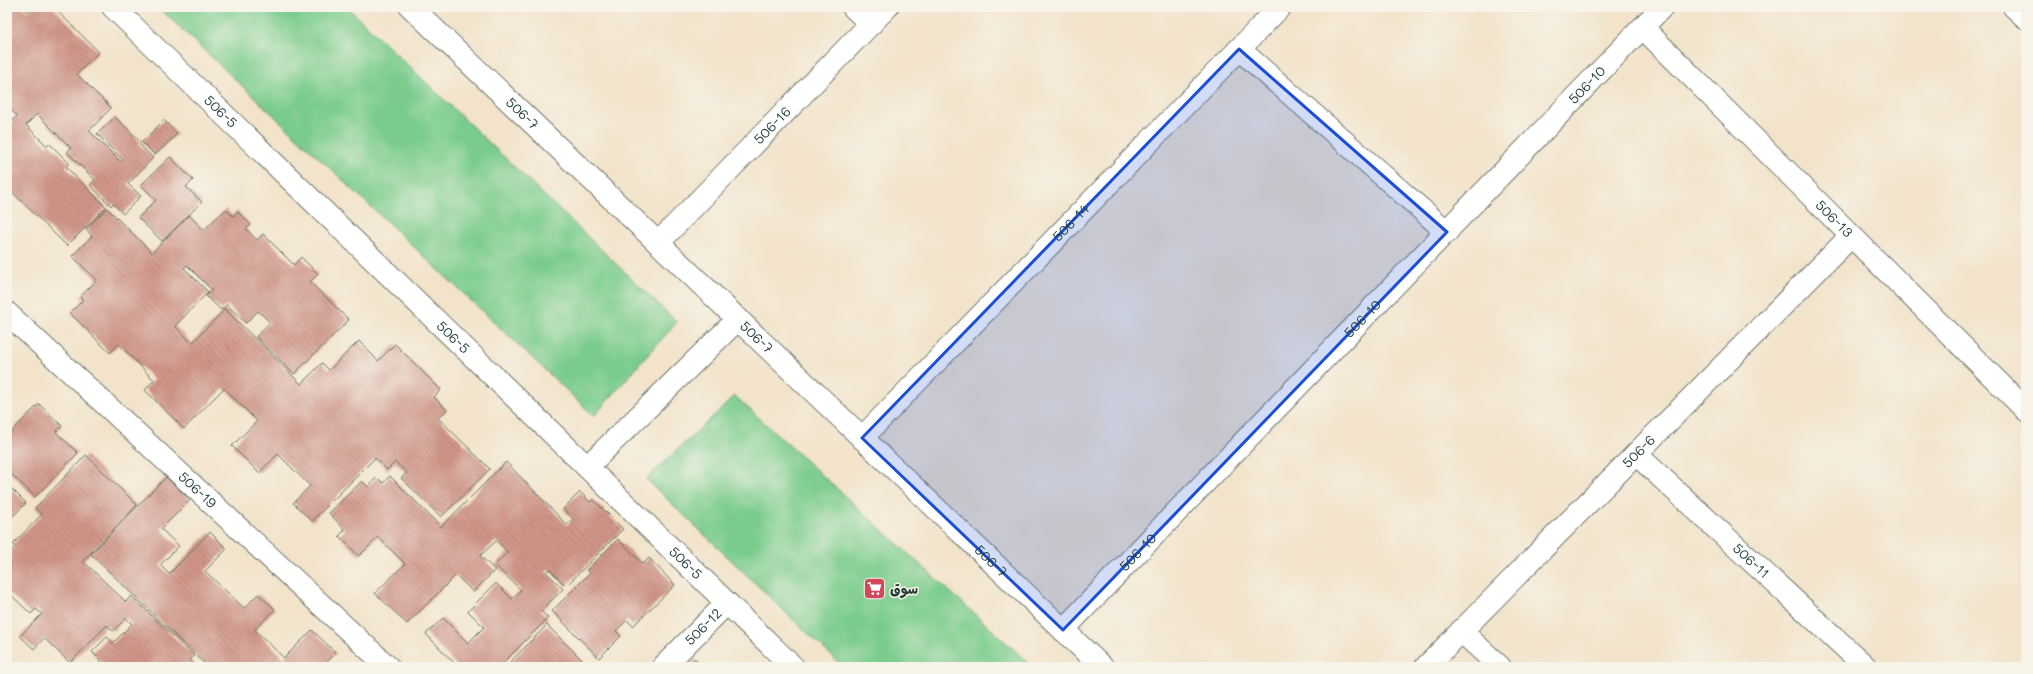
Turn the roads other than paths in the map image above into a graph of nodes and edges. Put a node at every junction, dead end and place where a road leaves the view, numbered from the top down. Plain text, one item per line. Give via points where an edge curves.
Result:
1 (112, 7) edge
2 (411, 7) edge
3 (853, 7) edge
4 (887, 7) edge
5 (1280, 7) edge
6 (1662, 7) edge
7 (2014, 7) edge
8 (2026, 18) edge
9 (871, 24) junction
10 (1643, 28) junction
11 (1239, 49) junction
12 (1447, 232) junction
13 (1852, 236) junction
14 (658, 243) junction
15 (7, 313) edge
16 (738, 319) junction
17 (2026, 410) edge
18 (862, 438) junction
19 (1636, 454) junction
20 (587, 467) junction
21 (727, 603) junction
22 (1063, 630) junction
23 (1461, 631) junction
24 (388, 667) edge
25 (662, 667) edge
26 (793, 667) edge
27 (1102, 667) edge
28 (1426, 667) edge
29 (1500, 667) edge
30 (1866, 667) edge

1 - 20 street, 506-5
2 - 14 street, 506-7
3 - 9 street
4 - 9 street, 506-16
5 - 11 street, 506-14
6 - 10 street, 506-10
7 - 8 street
9 - 14 street, 506-16
10 - 12 street, 506-10
10 - 13 street, 506-13
11 - 12 street
11 - 18 street, 506-14
12 - 22 street, 506-10
13 - 17 street, 506-13
13 - 19 street, 506-6
14 - 16 street, 506-7
15 - 24 street, 506-19
16 - 18 street, 506-7
16 - 20 street
18 - 22 street, 506-7
19 - 23 street, 506-6
19 - 30 street, 506-11
20 - 21 street, 506-5
21 - 25 street, 506-12
21 - 26 street, 506-5
22 - 27 street, 506-7
23 - 28 street, 506-6
23 - 29 street

